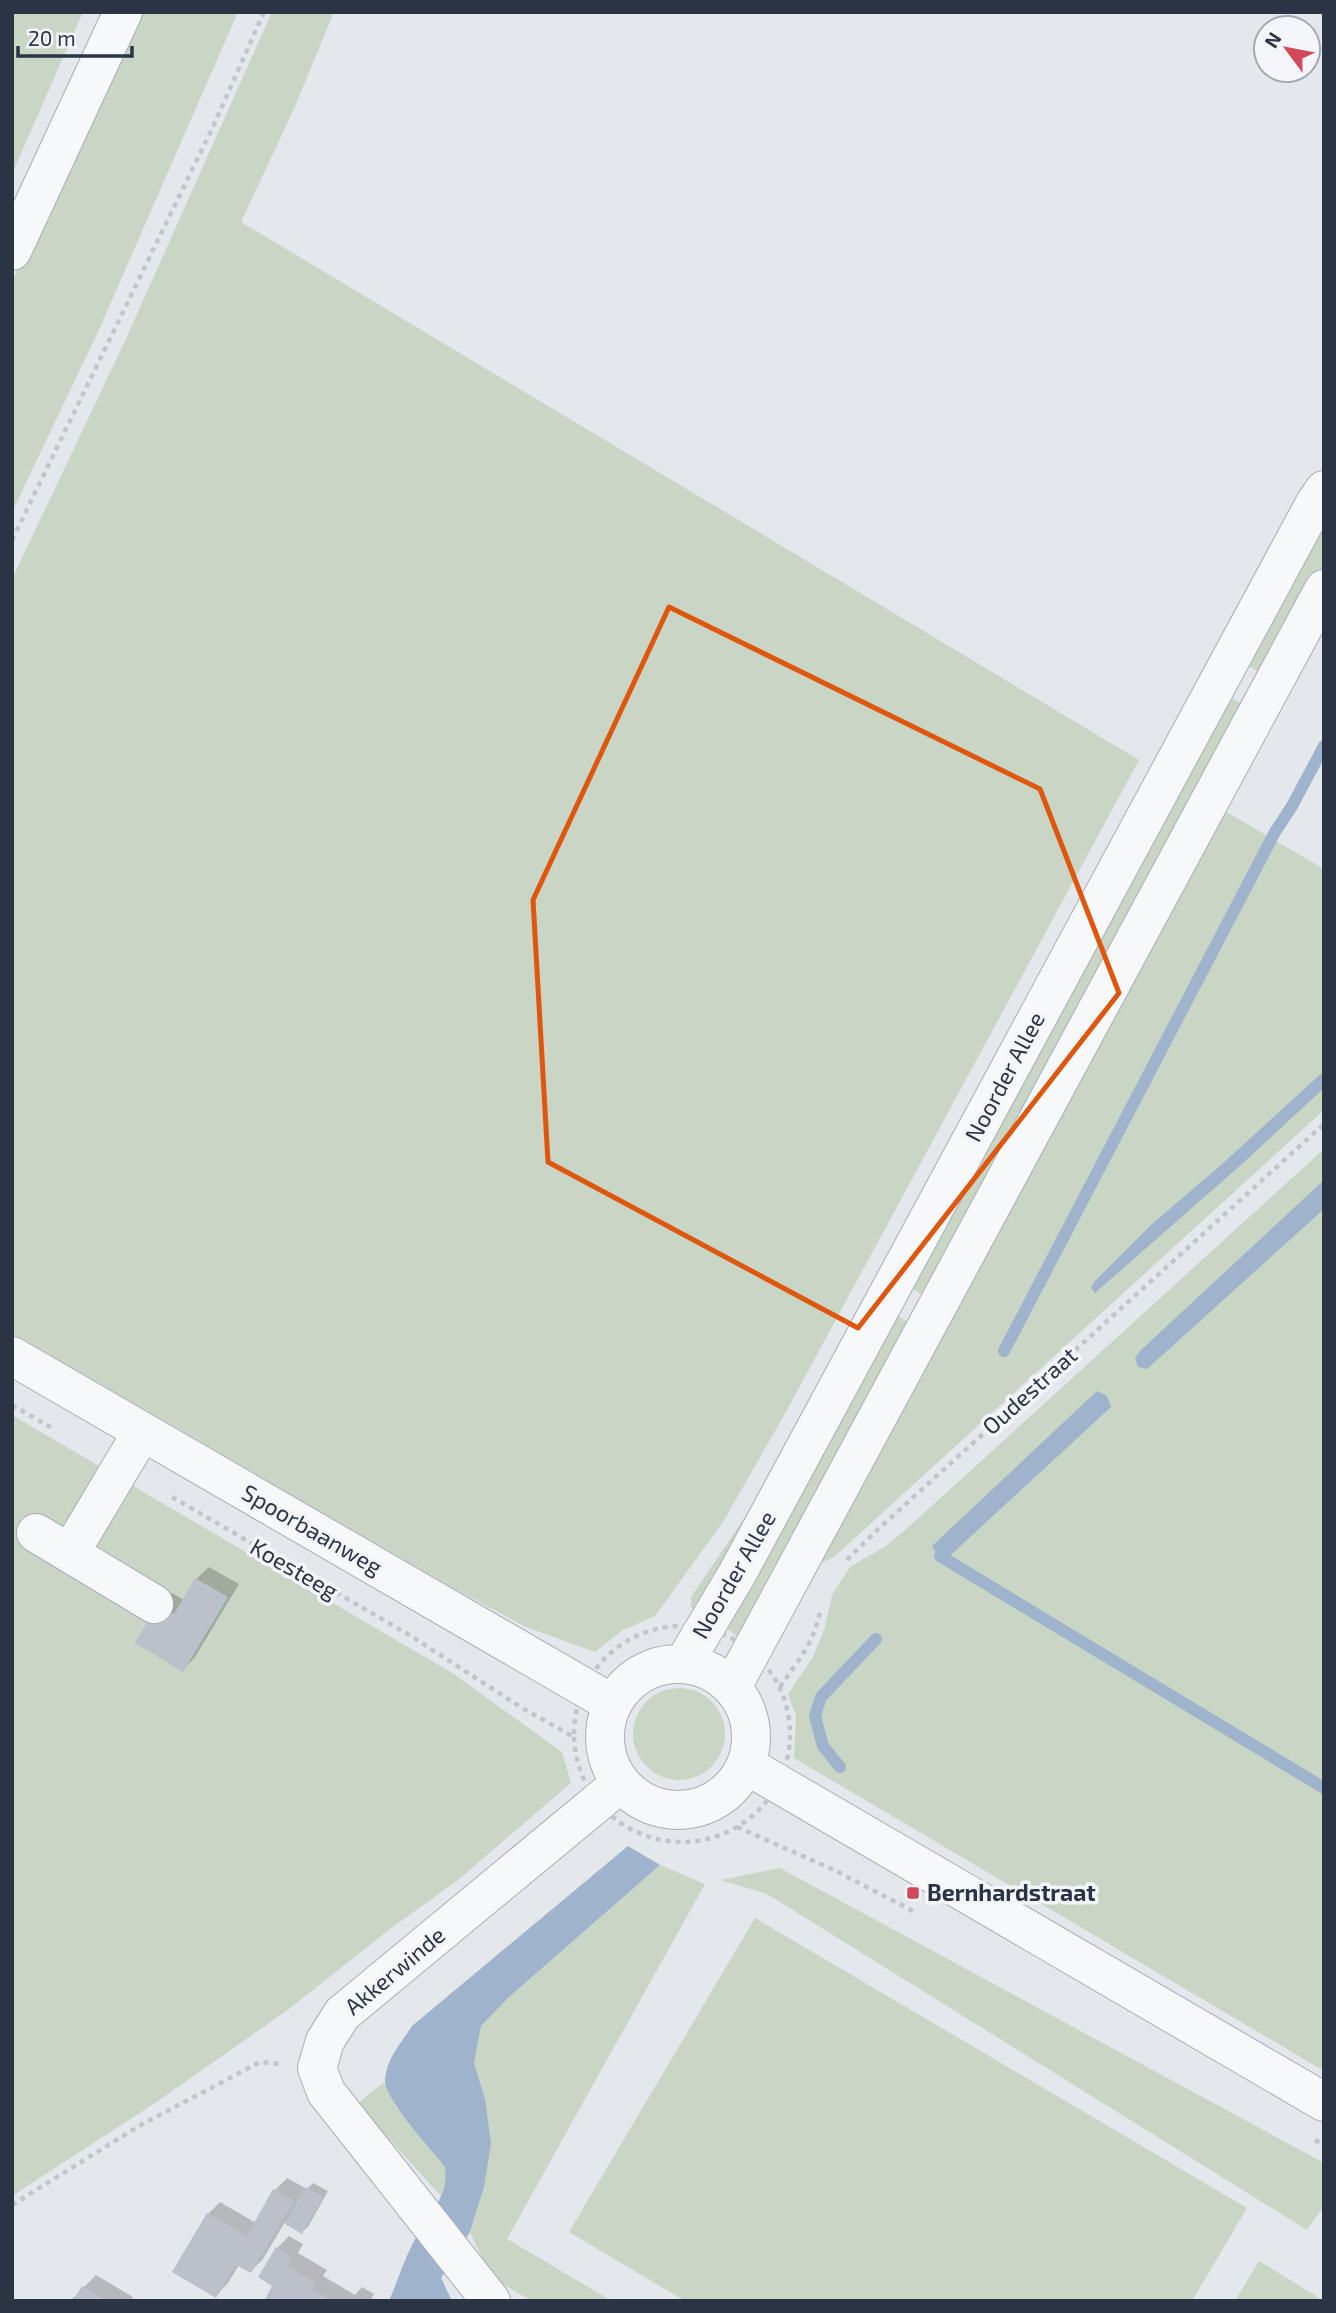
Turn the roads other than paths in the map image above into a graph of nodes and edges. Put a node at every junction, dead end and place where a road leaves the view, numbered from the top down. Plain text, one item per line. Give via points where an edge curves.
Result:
1 (122, 12) edge
2 (12, 251) edge
3 (1324, 490) edge
4 (1324, 589) edge
5 (12, 1356) edge
6 (142, 1432) junction
7 (36, 1533) dead end
8 (70, 1553) junction
9 (153, 1604) dead end
10 (684, 1663) junction
11 (732, 1687) junction
12 (613, 1704) junction
13 (746, 1765) junction
14 (610, 1793) junction
15 (1324, 2102) edge
16 (491, 2301) edge

1 - 2 street
3 - 10 street, Noorder Allee via 737,1574
4 - 11 street
5 - 6 street, Spoorbaanweg
6 - 8 street
6 - 12 street, Spoorbaanweg
7 - 8 street
8 - 9 street
10 - 11 street via 715,1674
10 - 12 street via 651,1669 631,1681
11 - 13 street via 751,1724
12 - 14 street via 604,1738
13 - 14 street via 717,1799 696,1808 673,1810 651,1806 632,1794
13 - 15 street
14 - 16 street, Akkerwinde via 342,2014 325,2041 317,2068 326,2092

